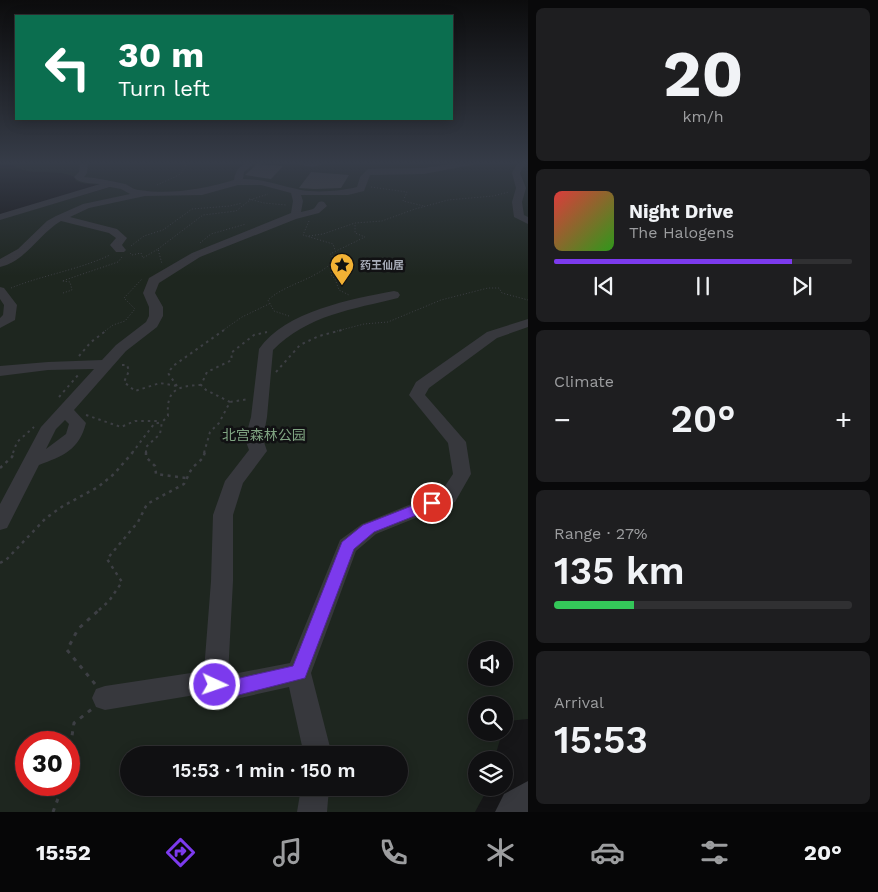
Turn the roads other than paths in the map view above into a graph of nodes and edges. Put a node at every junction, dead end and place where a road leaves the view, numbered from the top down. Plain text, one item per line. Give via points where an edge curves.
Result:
1 (57, 200) edge
2 (114, 200) edge
3 (295, 200) edge
4 (518, 200) edge
5 (318, 208) road end
6 (295, 211) junction
7 (523, 212) edge
8 (0, 217) edge
9 (60, 218) junction
10 (528, 221) edge
11 (121, 254) road end
12 (0, 264) edge
13 (0, 292) edge
14 (394, 294) dead end
15 (528, 323) edge
16 (0, 324) edge
17 (105, 364) junction
18 (0, 371) edge
19 (65, 411) junction
20 (32, 461) junction
21 (0, 523) edge
22 (299, 673) junction
23 (215, 685) junction
24 (105, 698) road end
25 (316, 746) edge
26 (528, 795) edge
27 (314, 796) edge
28 (312, 812) edge
29 (510, 812) edge

1 - 8 street
2 - 9 street via 86,206
3 - 6 street
4 - 7 street
5 - 6 street
6 - 17 street via 196,255 153,280 149,293 156,307 156,316 152,324
7 - 10 street via 519,217
9 - 11 lane via 114,231 122,238 116,245
9 - 12 street via 50,223 22,251
13 - 16 street via 11,305 10,318
14 - 23 street via 323,313 272,341 266,349 254,439 258,451 234,481 223,515
15 - 22 street via 492,335 422,385 417,395 457,442 462,474 448,497 368,528 348,546
17 - 18 street
17 - 19 street
19 - 20 street via 49,427
19 - 20 street via 78,423 74,437 54,453
20 - 21 street
22 - 23 street via 231,688
22 - 25 street
23 - 24 street via 201,682
26 - 29 street via 514,804
27 - 28 street

